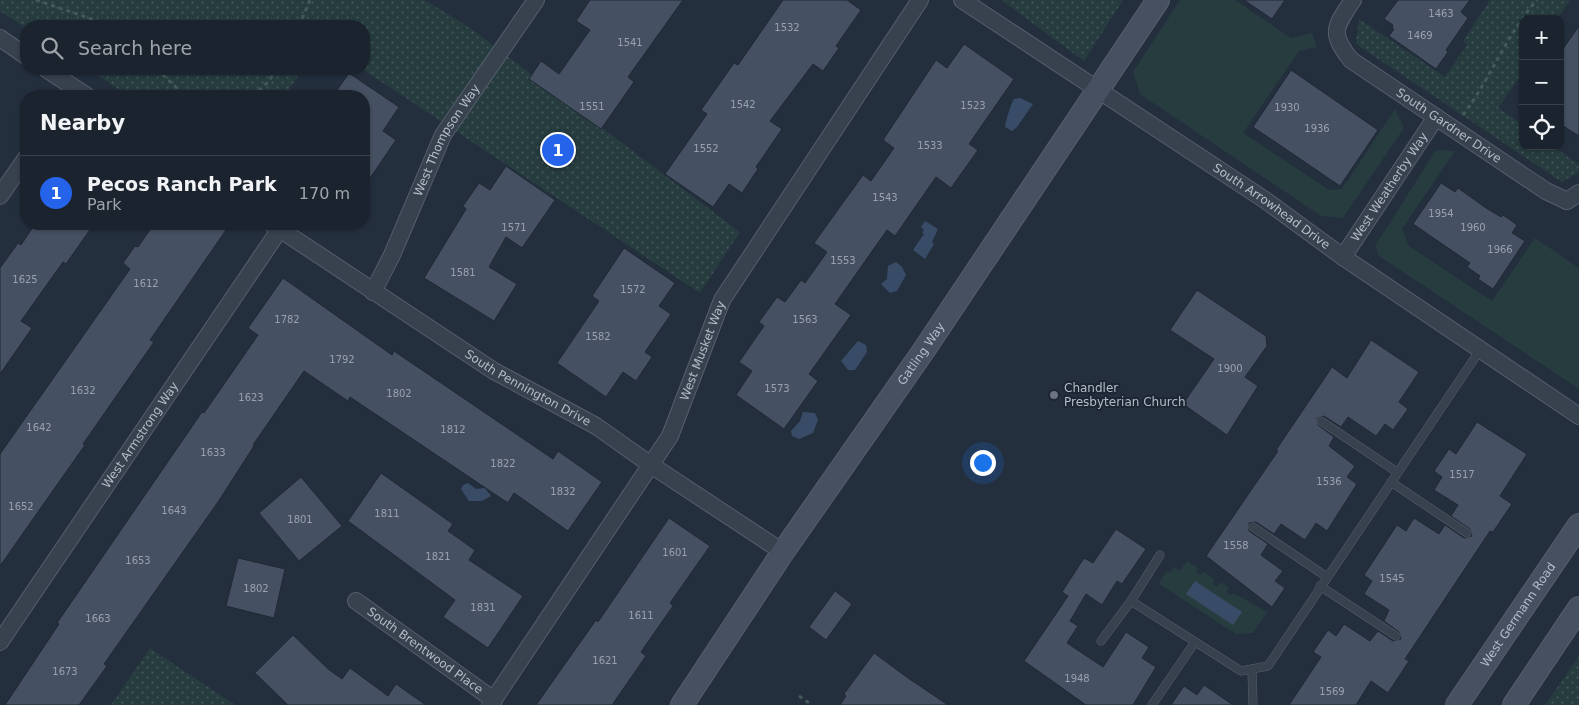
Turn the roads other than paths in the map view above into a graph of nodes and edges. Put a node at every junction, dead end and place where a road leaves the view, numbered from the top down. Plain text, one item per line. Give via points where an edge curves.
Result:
1 (536, 0) edge
2 (920, 0) edge
3 (962, 0) edge
4 (1158, 0) edge
5 (1353, 0) edge
6 (0, 38) edge
7 (20, 52) edge
8 (54, 75) edge
9 (73, 90) edge
10 (1098, 91) junction
11 (1436, 117) junction
12 (20, 167) edge
13 (0, 196) edge
14 (1573, 197) edge
15 (274, 230) edge
16 (280, 230) edge
17 (1343, 257) junction
18 (373, 292) junction
19 (1480, 350) junction
20 (1579, 416) edge
21 (1321, 421) dead end
22 (651, 465) junction
23 (1397, 472) junction
24 (1391, 482) junction
25 (1579, 525) edge
26 (1253, 526) dead end
27 (1467, 533) dead end
28 (783, 552) junction
29 (1160, 555) dead end
30 (1327, 577) junction
31 (1320, 586) junction
32 (356, 601) dead end
33 (1130, 601) junction
34 (1579, 608) edge
35 (1396, 636) dead end
36 (0, 642) edge
37 (1101, 642) dead end
38 (1195, 642) junction
39 (1252, 669) junction
40 (492, 702) edge
41 (682, 705) edge
42 (1152, 705) edge
43 (1253, 705) edge
44 (1457, 705) edge
45 (1514, 705) edge

1 - 18 street, West Thompson Way via 443,135
2 - 22 street, West Musket Way via 722,300 670,436
3 - 10 street, South Arrowhead Drive
4 - 10 street, Gatling Way
5 - 11 street, South Gardner Drive via 1337,24 1337,43 1351,60
6 - 7 street
8 - 9 street
10 - 17 street, South Arrowhead Drive via 1264,200
10 - 28 street, Gatling Way
11 - 14 street, South Gardner Drive via 1546,191
11 - 17 street, West Weatherby Way
12 - 13 street
15 - 36 street, West Armstrong Way
16 - 18 street, South Pennington Drive
17 - 19 street, South Arrowhead Drive
18 - 22 street, South Pennington Drive via 494,371 596,426
19 - 20 street, South Arrowhead Drive
19 - 23 lane
21 - 23 lane
22 - 28 street, South Pennington Drive
22 - 40 street, West Musket Way
23 - 24 lane
24 - 27 lane
24 - 30 lane
25 - 44 street, West Germann Road
26 - 30 lane
28 - 41 street, Gatling Way
29 - 33 lane
30 - 31 lane
31 - 35 lane
31 - 39 lane via 1268,666
32 - 40 street, South Brentwood Place
33 - 37 lane
33 - 38 lane
34 - 45 street
38 - 39 lane via 1241,671
38 - 42 lane
39 - 43 lane

